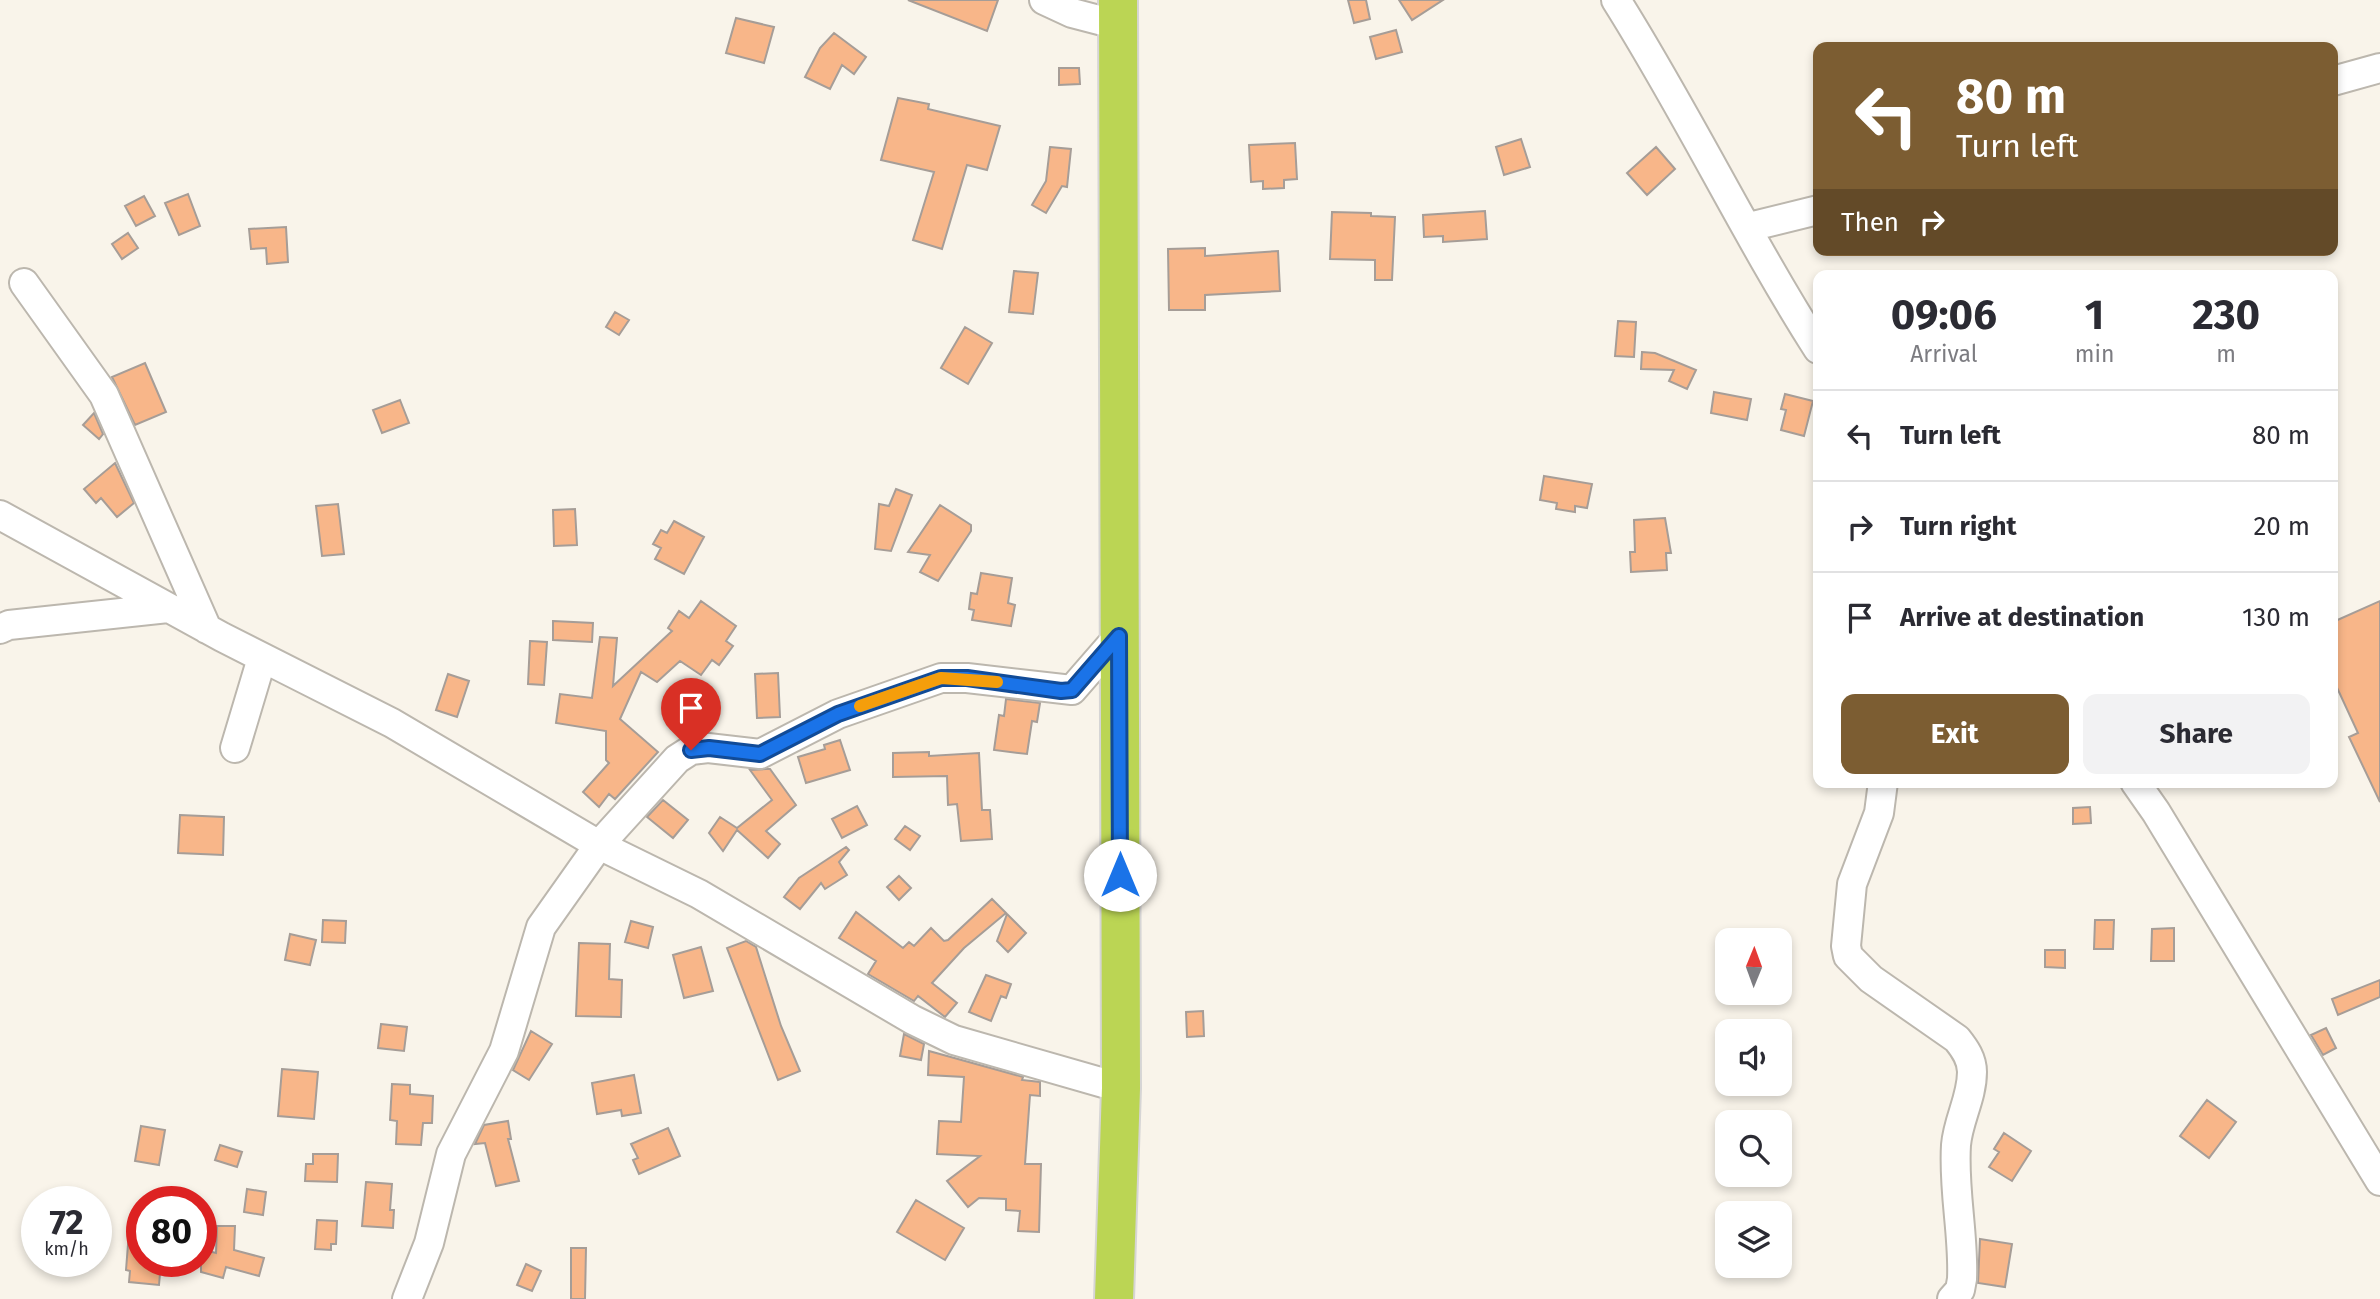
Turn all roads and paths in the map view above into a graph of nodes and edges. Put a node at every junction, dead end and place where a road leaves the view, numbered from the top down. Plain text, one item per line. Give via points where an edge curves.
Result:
1 (1044, 0) edge
2 (1616, 0) edge
3 (1118, 12) edge
4 (2380, 68) edge
5 (2338, 80) edge
6 (1813, 211) edge
7 (1749, 227) junction
8 (23, 284) dead end
9 (1813, 341) edge
10 (0, 515) edge
11 (168, 607) junction
12 (0, 629) edge
13 (208, 629) junction
14 (1119, 636) junction
15 (262, 657) junction
16 (235, 748) dead end
17 (1882, 788) edge
18 (2139, 788) edge
19 (599, 845) junction
20 (1121, 1088) junction
21 (2380, 1181) edge
22 (1962, 1296) edge
23 (407, 1299) edge
24 (1114, 1299) edge

1 - 3 street via 1072,13
2 - 7 street
3 - 14 highway
4 - 5 street
6 - 7 street
7 - 9 street
8 - 13 street via 104,396
10 - 11 street
11 - 12 street
11 - 13 street
13 - 15 street
14 - 19 street via 1072,690 941,678 838,714 760,754 691,750 677,759
14 - 20 highway
15 - 16 street
15 - 19 street via 392,723
17 - 22 street via 1879,813 1855,869 1846,946 1856,967 1957,1038 1968,1052 1970,1090 1955,1151
18 - 21 street
19 - 20 street via 699,894 872,998 954,1040
19 - 23 street via 541,927 504,1051 452,1154 429,1242
20 - 24 highway

